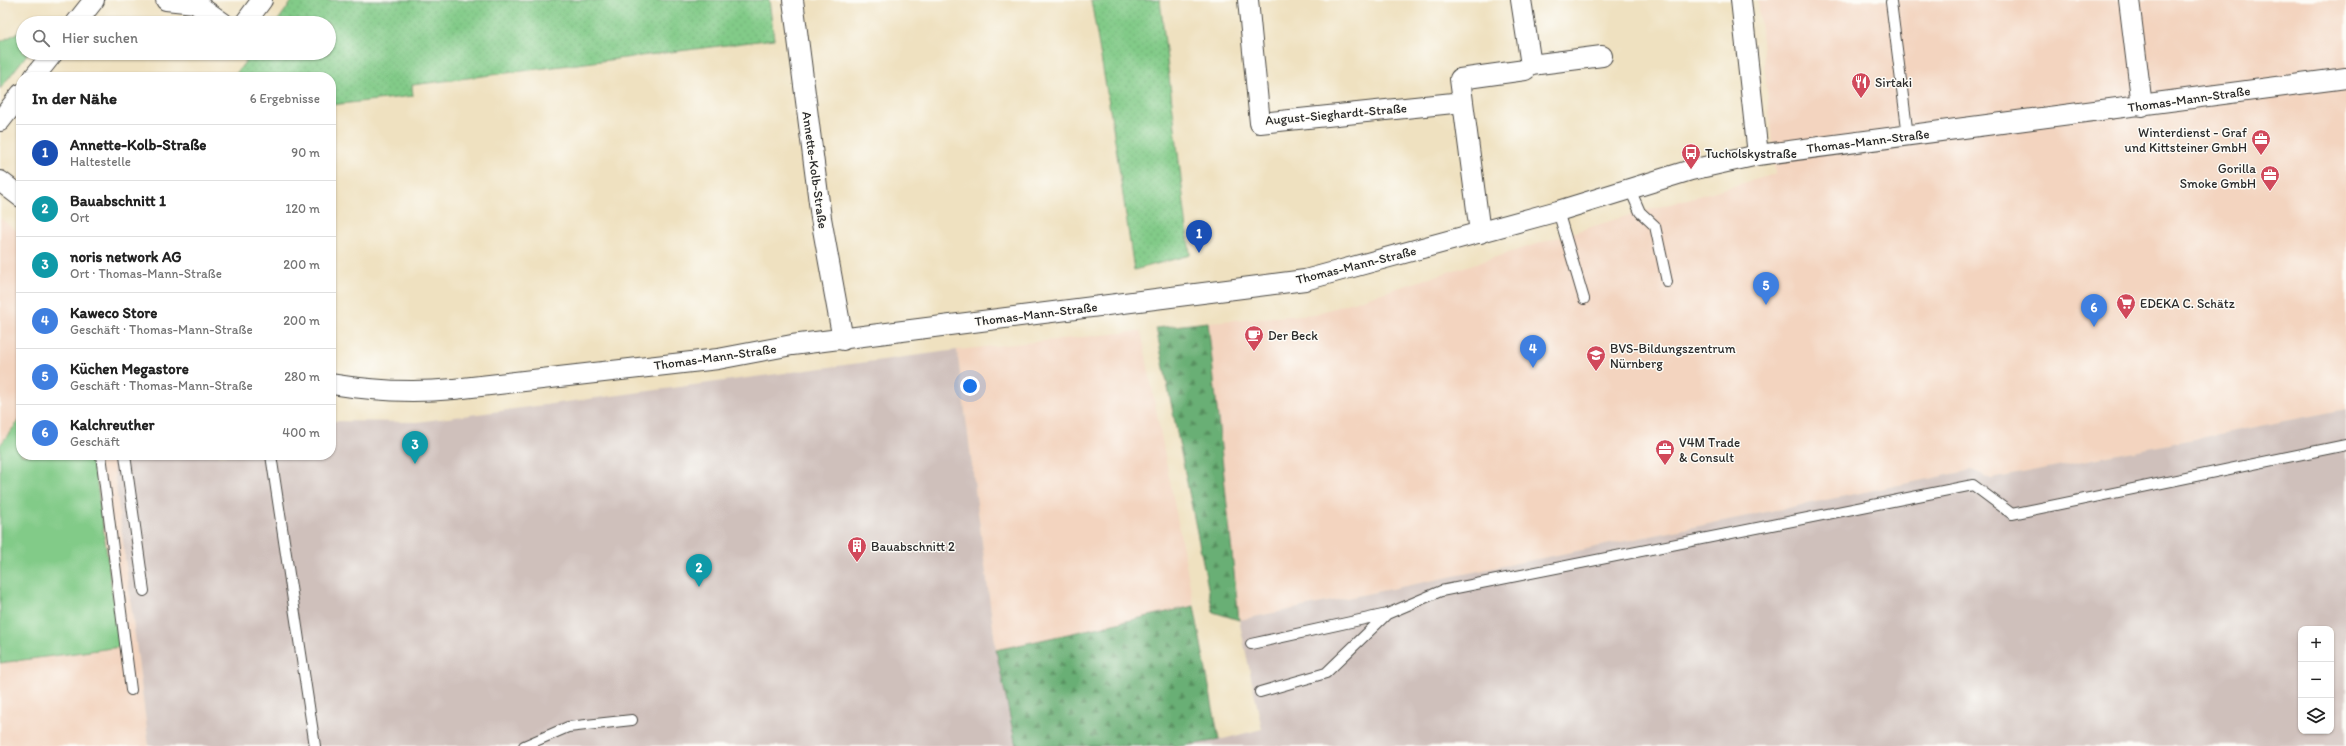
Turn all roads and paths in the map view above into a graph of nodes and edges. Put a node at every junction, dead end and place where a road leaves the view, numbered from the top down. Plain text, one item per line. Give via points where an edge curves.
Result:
1 (94, 0) edge
2 (166, 0) edge
3 (262, 0) edge
4 (793, 0) edge
5 (1248, 0) edge
6 (1522, 0) edge
7 (1741, 0) edge
8 (2130, 0) edge
9 (196, 1) edge
10 (1891, 2) dead end
11 (81, 16) edge
12 (214, 16) edge
13 (250, 16) edge
14 (1602, 56) dead end
15 (47, 60) edge
16 (1531, 65) junction
17 (38, 72) edge
18 (2346, 78) edge
19 (16, 100) edge
20 (1463, 102) junction
21 (2142, 106) junction
22 (0, 121) edge
23 (1908, 136) junction
24 (1758, 155) junction
25 (0, 181) edge
26 (1629, 187) junction
27 (16, 193) edge
28 (1558, 211) junction
29 (1480, 233) junction
30 (1667, 282) dead end
31 (1584, 299) dead end
32 (843, 340) junction
33 (336, 385) edge
34 (2346, 445) edge
35 (102, 460) edge
36 (126, 460) edge
37 (272, 460) edge
38 (144, 591) dead end
39 (1387, 614) junction
40 (1251, 644) dead end
41 (131, 690) dead end
42 (1260, 692) dead end
43 (632, 720) dead end
44 (315, 746) edge
45 (524, 746) edge

1 - 11 street
2 - 9 street
3 - 13 street
4 - 32 street, Annette-Kolb-Straße via 821,218
5 - 20 street, August-Sieghardt-Straße via 1260,123
6 - 16 street
7 - 24 street
8 - 21 street
9 - 12 street
10 - 23 lane
14 - 16 street
15 - 17 street
16 - 20 street via 1525,70 1460,79
18 - 21 street, Thomas-Mann-Straße
19 - 22 street
20 - 29 street
21 - 23 street, Thomas-Mann-Straße
23 - 24 street, Thomas-Mann-Straße
24 - 26 street, Thomas-Mann-Straße via 1716,163
25 - 27 street
26 - 28 street, Thomas-Mann-Straße
26 - 30 lane via 1640,212 1655,226
28 - 29 street, Thomas-Mann-Straße
28 - 31 lane
29 - 32 street, Thomas-Mann-Straße via 1305,280
32 - 33 street, Thomas-Mann-Straße via 792,345 718,359 421,392 368,390
34 - 39 lane via 2012,514 1973,485 1441,592
35 - 41 lane
36 - 38 lane
37 - 44 lane
39 - 40 lane
39 - 42 lane via 1326,673
43 - 45 lane via 568,727

